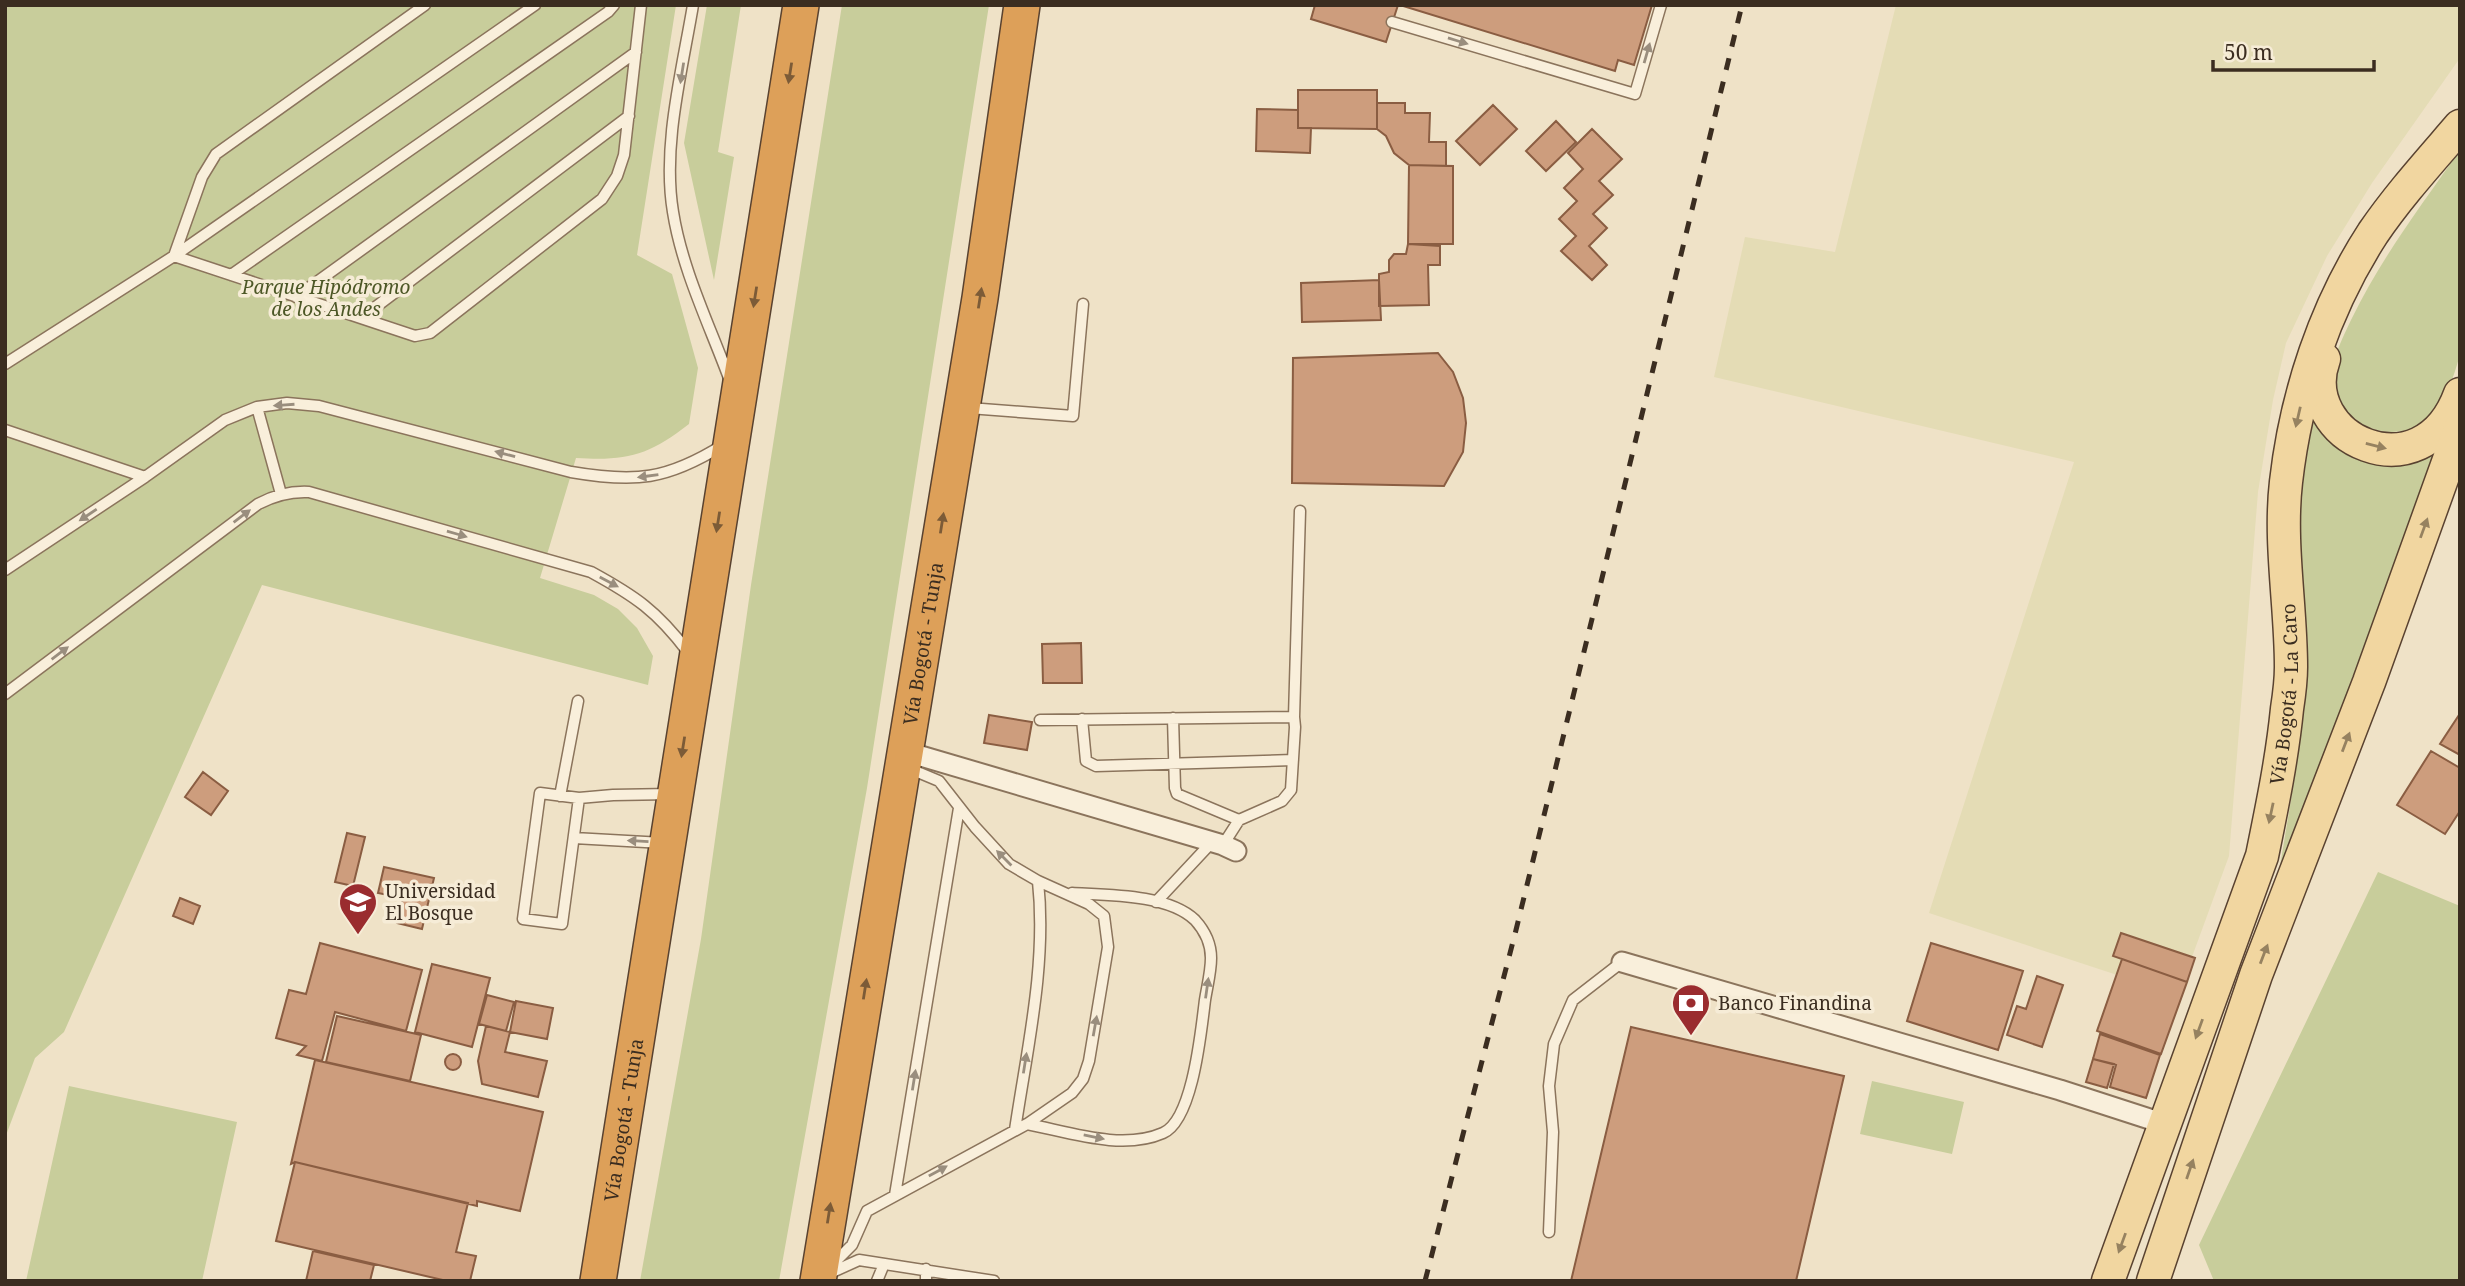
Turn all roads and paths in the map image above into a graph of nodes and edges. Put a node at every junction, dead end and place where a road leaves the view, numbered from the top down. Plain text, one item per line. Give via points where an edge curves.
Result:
1 (425, 5) edge
2 (535, 5) edge
3 (598, 5) edge
4 (641, 5) edge
5 (693, 5) edge
6 (801, 5) edge
7 (1022, 5) edge
8 (1661, 5) edge
9 (611, 9) edge
10 (1392, 22) dead end
11 (636, 52) junction
12 (629, 116) junction
13 (2460, 126) edge
14 (174, 257) junction
15 (231, 275) junction
16 (296, 297) junction
17 (1083, 304) dead end
18 (361, 318) junction
19 (6, 362) edge
20 (2460, 394) edge
21 (738, 401) junction
22 (257, 407) junction
23 (962, 407) junction
24 (2460, 429) edge
25 (5, 430) edge
26 (732, 439) junction
27 (145, 477) junction
28 (281, 494) junction
29 (1300, 511) dead end
30 (5, 570) edge
31 (696, 663) junction
32 (5, 694) edge
33 (578, 701) dead end
34 (1294, 717) junction
35 (1174, 718) junction
36 (1082, 719) junction
37 (1040, 720) dead end
38 (903, 758) junction
39 (1293, 760) junction
40 (1175, 762) junction
41 (675, 794) junction
42 (560, 796) junction
43 (579, 798) junction
44 (959, 808) junction
45 (1239, 820) junction
46 (574, 838) junction
47 (667, 843) junction
48 (1223, 846) junction
49 (1038, 881) junction
50 (1064, 893) junction
51 (1156, 902) junction
52 (1622, 962) joint
53 (1027, 1124) junction
54 (2165, 1124) junction
55 (1014, 1130) junction
56 (895, 1195) junction
57 (1549, 1232) dead end
58 (884, 1264) junction
59 (926, 1269) junction
60 (818, 1280) edge
61 (597, 1281) edge
62 (877, 1281) edge
63 (926, 1281) edge
64 (994, 1281) edge
65 (2108, 1281) edge
66 (2153, 1281) edge

1 - 14 lane via 216,154 202,177
2 - 14 lane
3 - 9 lane
4 - 11 lane
5 -> 21 lane via 670,152 673,211 683,254
6 -> 21 highway, Vía Bogotá - Tunja
23 -> 7 highway, Vía Bogotá - Tunja
10 -> 8 lane via 1635,94
9 - 15 lane
11 - 12 lane
11 - 16 lane
12 - 18 lane
12 - 18 lane via 624,155 602,199 447,321 430,333 415,336
13 -> 20 main road via 2382,239 2347,302 2320,378 2324,405 2338,427 2359,442 2393,450 2417,445 2441,429
13 -> 54 main road, Vía Bogotá - La Caro via 2373,234 2338,295 2311,362 2286,483 2284,546 2291,670 2275,793 2262,856
14 - 15 lane
14 - 19 lane
15 - 16 lane
16 - 18 lane
17 - 23 lane via 1073,416
21 - 26 highway, Vía Bogotá - Tunja
26 -> 22 lane via 695,462 654,476 612,479 319,406
22 - 27 lane via 225,420
22 - 28 lane
38 -> 23 highway, Vía Bogotá - Tunja
66 -> 24 main road via 2256,975
25 - 27 lane
26 -> 31 highway, Vía Bogotá - Tunja
27 -> 30 lane
28 -> 31 lane via 309,492 591,572 650,609
32 -> 28 lane via 258,504
29 - 34 lane
31 -> 41 highway, Vía Bogotá - Tunja
33 - 42 lane
34 - 35 lane
34 - 39 lane
35 - 36 lane
35 - 40 lane
36 - 37 lane
36 - 40 lane via 1084,755 1096,766
38 - 44 lane via 939,781
38 - 48 street
60 -> 38 highway, Vía Bogotá - Tunja
39 - 40 lane
39 - 45 lane via 1291,790 1282,801
40 - 45 lane via 1177,794
41 - 43 lane
41 - 47 highway, Vía Bogotá - Tunja
42 - 43 lane
42 - 46 lane via 540,793 523,919 562,924
43 - 46 lane
49 -> 44 lane via 1010,864
56 -> 44 lane
45 - 48 lane
47 -> 46 lane
47 - 61 highway, Vía Bogotá - Tunja
48 - 51 lane
49 - 50 lane
55 -> 49 lane via 1035,998 1041,922
50 - 51 lane
53 -> 50 lane via 1072,1093 1083,1079 1108,947 1104,916
53 -> 51 lane via 1121,1142 1144,1141 1167,1132 1178,1119 1196,1071 1211,958 1208,938 1194,919
52 - 54 street
52 - 57 lane via 1573,1000 1553,1044
53 - 55 lane
54 -> 65 main road, Vía Bogotá - La Caro
56 -> 55 lane
56 - 60 lane via 867,1211 852,1245
58 - 59 lane
58 - 60 lane via 859,1260
58 - 62 lane
59 - 63 lane
59 - 64 lane

